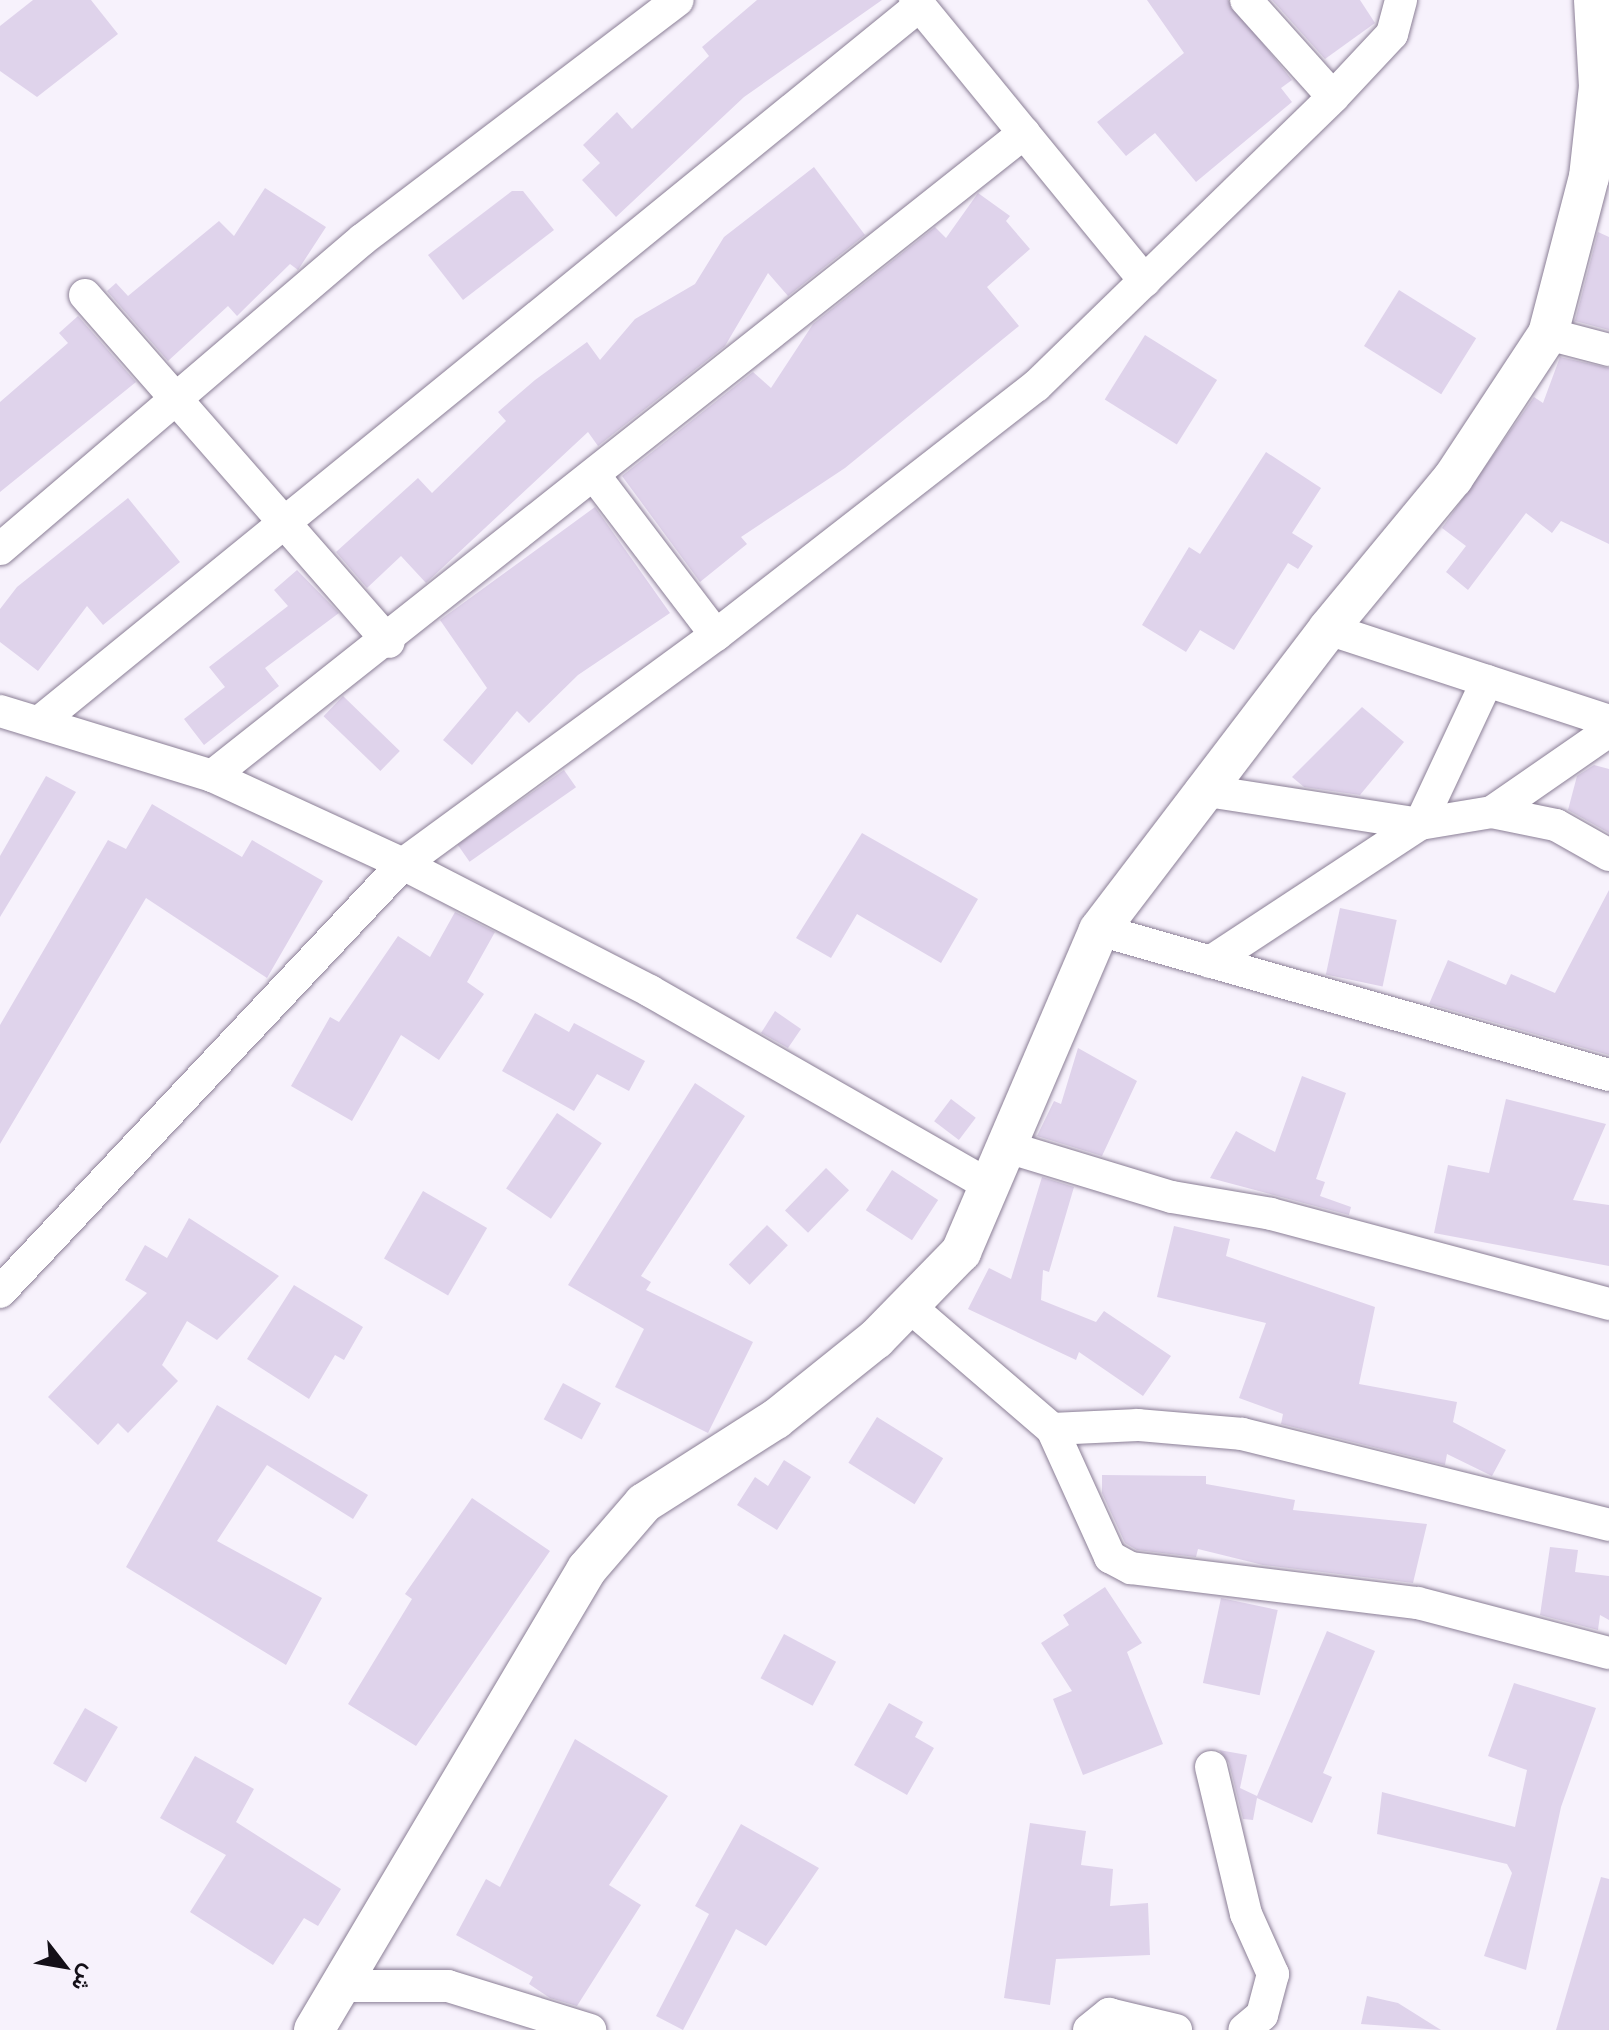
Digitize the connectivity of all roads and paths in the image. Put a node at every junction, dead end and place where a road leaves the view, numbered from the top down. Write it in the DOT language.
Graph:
graph roads {
  1 [pos="678,0"];
  2 [pos="1246,0"];
  3 [pos="1401,0"];
  4 [pos="1594,0"];
  5 [pos="917,3"];
  6 [pos="1603,48"];
  7 [pos="1333,97"];
  8 [pos="1024,133"];
  9 [pos="1145,281"];
  10 [pos="85,295"];
  11 [pos="1548,334"];
  12 [pos="1609,350"];
  13 [pos="175,394"];
  14 [pos="594,475"];
  15 [pos="282,522"];
  16 [pos="0,549"];
  17 [pos="1328,629"];
  18 [pos="716,635"];
  19 [pos="389,642"];
  20 [pos="1487,681"];
  21 [pos="0,711"];
  22 [pos="43,719"];
  23 [pos="1609,721"];
  24 [pos="1609,731"];
  25 [pos="212,776"];
  26 [pos="1201,790"];
  27 [pos="1492,812"];
  28 [pos="1420,824"];
  29 [pos="1609,855"];
  30 [pos="403,864"];
  31 [pos="1099,930"];
  32 [pos="1210,962"];
  33 [pos="1609,1075"];
  34 [pos="1007,1147"];
  35 [pos="992,1187"];
  36 [pos="0,1292"];
  37 [pos="1609,1304"];
  38 [pos="909,1306"];
  39 [pos="1052,1429"];
  40 [pos="1609,1525"];
  41 [pos="1609,1653"];
  42 [pos="1211,1767"];
  43 [pos="341,1986"];
  44 [pos="507,2017"];
  45 [pos="314,2030"];
  46 [pos="590,2030"];
  47 [pos="1089,2030"];
  48 [pos="1176,2030"];
  49 [pos="1244,2030"];
  1 -- 13 [label="street"];
  2 -- 7 [label="street"];
  3 -- 7 [label="street"];
  4 -- 6 [label="street"];
  5 -- 8 [label="street"];
  5 -- 15 [label="street"];
  6 -- 11 [label="street"];
  7 -- 9 [label="street"];
  8 -- 9 [label="street"];
  8 -- 14 [label="street"];
  9 -- 18 [label="street"];
  10 -- 13 [label="street"];
  11 -- 12 [label="street"];
  11 -- 17 [label="street"];
  13 -- 15 [label="street"];
  13 -- 16 [label="street"];
  14 -- 18 [label="street"];
  14 -- 19 [label="street"];
  15 -- 19 [label="street"];
  15 -- 22 [label="street"];
  17 -- 20 [label="street"];
  17 -- 26 [label="street"];
  18 -- 30 [label="street"];
  19 -- 25 [label="street"];
  20 -- 23 [label="street"];
  20 -- 28 [label="street"];
  21 -- 22 [label="street"];
  22 -- 25 [label="street"];
  24 -- 27 [label="street"];
  25 -- 30 [label="street"];
  26 -- 28 [label="street"];
  26 -- 31 [label="street"];
  27 -- 28 [label="street"];
  27 -- 29 [label="street"];
  28 -- 32 [label="street"];
  30 -- 35 [label="street"];
  30 -- 36 [label="street"];
  31 -- 32 [label="street"];
  31 -- 34 [label="street"];
  32 -- 33 [label="street"];
  34 -- 35 [label="street"];
  34 -- 37 [label="street"];
  35 -- 38 [label="street"];
  38 -- 39 [label="street"];
  38 -- 43 [label="street"];
  39 -- 40 [label="street"];
  39 -- 41 [label="street"];
  42 -- 49 [label="street"];
  43 -- 44 [label="street"];
  43 -- 45 [label="street"];
  44 -- 46 [label="street"];
  47 -- 48 [label="street"];
}
